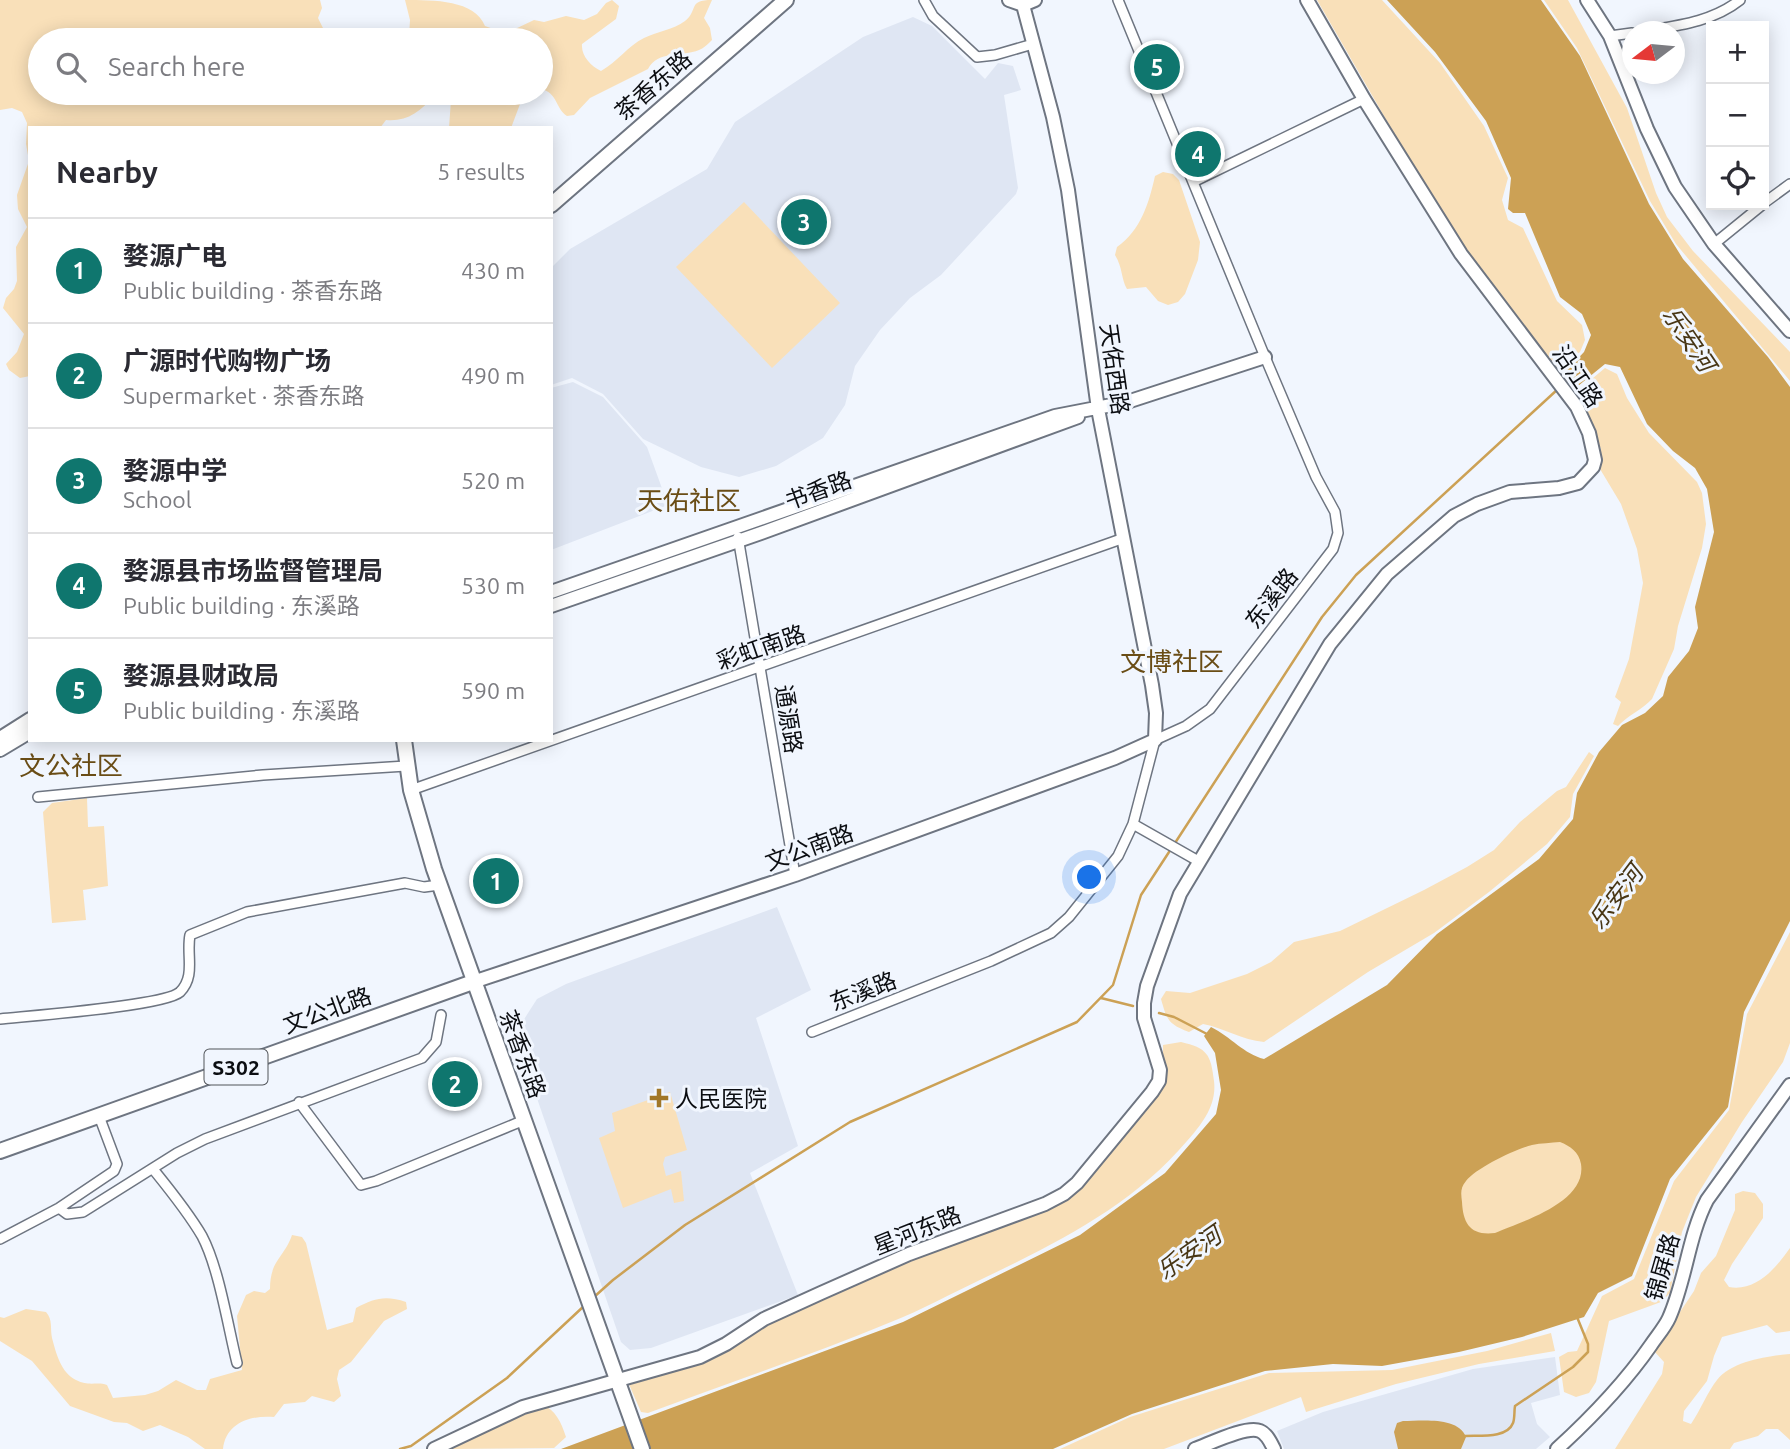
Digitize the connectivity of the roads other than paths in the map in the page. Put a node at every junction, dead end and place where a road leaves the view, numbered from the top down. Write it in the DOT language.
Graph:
graph roads {
  1 [pos="786,0"];
  2 [pos="924,0"];
  3 [pos="1009,0"];
  4 [pos="1118,0"];
  5 [pos="1307,0"];
  6 [pos="1587,0"];
  7 [pos="1740,0"];
  8 [pos="1029,3"];
  9 [pos="1685,24"];
  10 [pos="1622,34"];
  11 [pos="1610,36"];
  12 [pos="1033,44"];
  13 [pos="1364,99"];
  14 [pos="1193,182"];
  15 [pos="1790,184"];
  16 [pos="1769,200"];
  17 [pos="553,203"];
  18 [pos="1756,210"];
  19 [pos="1714,244"];
  20 [pos="1790,331"];
  21 [pos="1265,357"];
  22 [pos="1098,409"];
  23 [pos="737,534"];
  24 [pos="1124,538"];
  25 [pos="553,591"];
  26 [pos="553,605"];
  27 [pos="761,667"];
  28 [pos="28,720"];
  29 [pos="28,733"];
  30 [pos="0,737"];
  31 [pos="553,740"];
  32 [pos="1155,740"];
  33 [pos="404,742"];
  34 [pos="548,742"];
  35 [pos="0,750"];
  36 [pos="406,766"];
  37 [pos="411,790"];
  38 [pos="38,797"];
  39 [pos="1133,824"];
  40 [pos="1200,862"];
  41 [pos="795,875"];
  42 [pos="439,885"];
  43 [pos="472,982"];
  44 [pos="441,1015"];
  45 [pos="0,1019"];
  46 [pos="812,1032"];
  47 [pos="1790,1085"];
  48 [pos="299,1102"];
  49 [pos="99,1116"];
  50 [pos="522,1121"];
  51 [pos="0,1151"];
  52 [pos="153,1169"];
  53 [pos="59,1208"];
  54 [pos="0,1238"];
  55 [pos="237,1363"];
  56 [pos="615,1379"];
  57 [pos="434,1449"];
  58 [pos="642,1449"];
  59 [pos="1195,1449"];
  60 [pos="1274,1449"];
  61 [pos="1558,1449"];
  1 -- 17 [label="main road, 茶香东路"];
  2 -- 12 [label="street"];
  3 -- 8 [label="street"];
  4 -- 14 [label="street, 东溪路"];
  5 -- 13 [label="street, 沿江路"];
  6 -- 11 [label="street"];
  7 -- 9 [label="street"];
  8 -- 12 [label="street, 天佑西路"];
  10 -- 11 [label="street"];
  11 -- 19 [label="street"];
  12 -- 22 [label="street, 天佑西路"];
  13 -- 14 [label="street"];
  13 -- 40 [label="street, 沿江路"];
  14 -- 21 [label="street, 东溪路"];
  15 -- 16 [label="street"];
  18 -- 19 [label="street"];
  19 -- 20 [label="street"];
  21 -- 22 [label="street, 书香路"];
  21 -- 32 [label="street, 东溪路"];
  22 -- 23 [label="street, 书香路"];
  22 -- 24 [label="street, 天佑西路"];
  23 -- 25 [label="street, 书香路"];
  23 -- 26 [label="street, 书香路"];
  23 -- 27 [label="street, 通源路"];
  24 -- 27 [label="street, 彩虹南路"];
  24 -- 32 [label="street, 天佑西路"];
  27 -- 31 [label="street, 彩虹南路"];
  27 -- 41 [label="street, 通源路"];
  28 -- 30 [label="street"];
  29 -- 35 [label="street"];
  32 -- 39 [label="street, 东溪路"];
  32 -- 41 [label="street, 文公南路"];
  33 -- 36 [label="main road, 茶香东路"];
  34 -- 37 [label="street, 彩虹南路"];
  36 -- 37 [label="main road, 茶香东路"];
  36 -- 38 [label="street"];
  37 -- 42 [label="main road, 茶香东路"];
  39 -- 40 [label="street"];
  39 -- 46 [label="street, 东溪路"];
  40 -- 56 [label="street, 星河东路"];
  41 -- 43 [label="street, 文公南路"];
  42 -- 43 [label="main road, 茶香东路"];
  42 -- 45 [label="street"];
  43 -- 49 [label="main road, 文公北路 / S302"];
  43 -- 50 [label="main road, 茶香东路"];
  44 -- 48 [label="street"];
  47 -- 61 [label="street, 锦屏路"];
  48 -- 50 [label="street"];
  48 -- 52 [label="street"];
  49 -- 51 [label="main road, 文公北路 / S302"];
  49 -- 53 [label="street"];
  50 -- 56 [label="main road, 茶香东路"];
  52 -- 53 [label="street"];
  52 -- 55 [label="street"];
  53 -- 54 [label="street"];
  56 -- 57 [label="street, 星河东路"];
  56 -- 58 [label="main road, 茶香东路"];
  59 -- 60 [label="street"];
}
